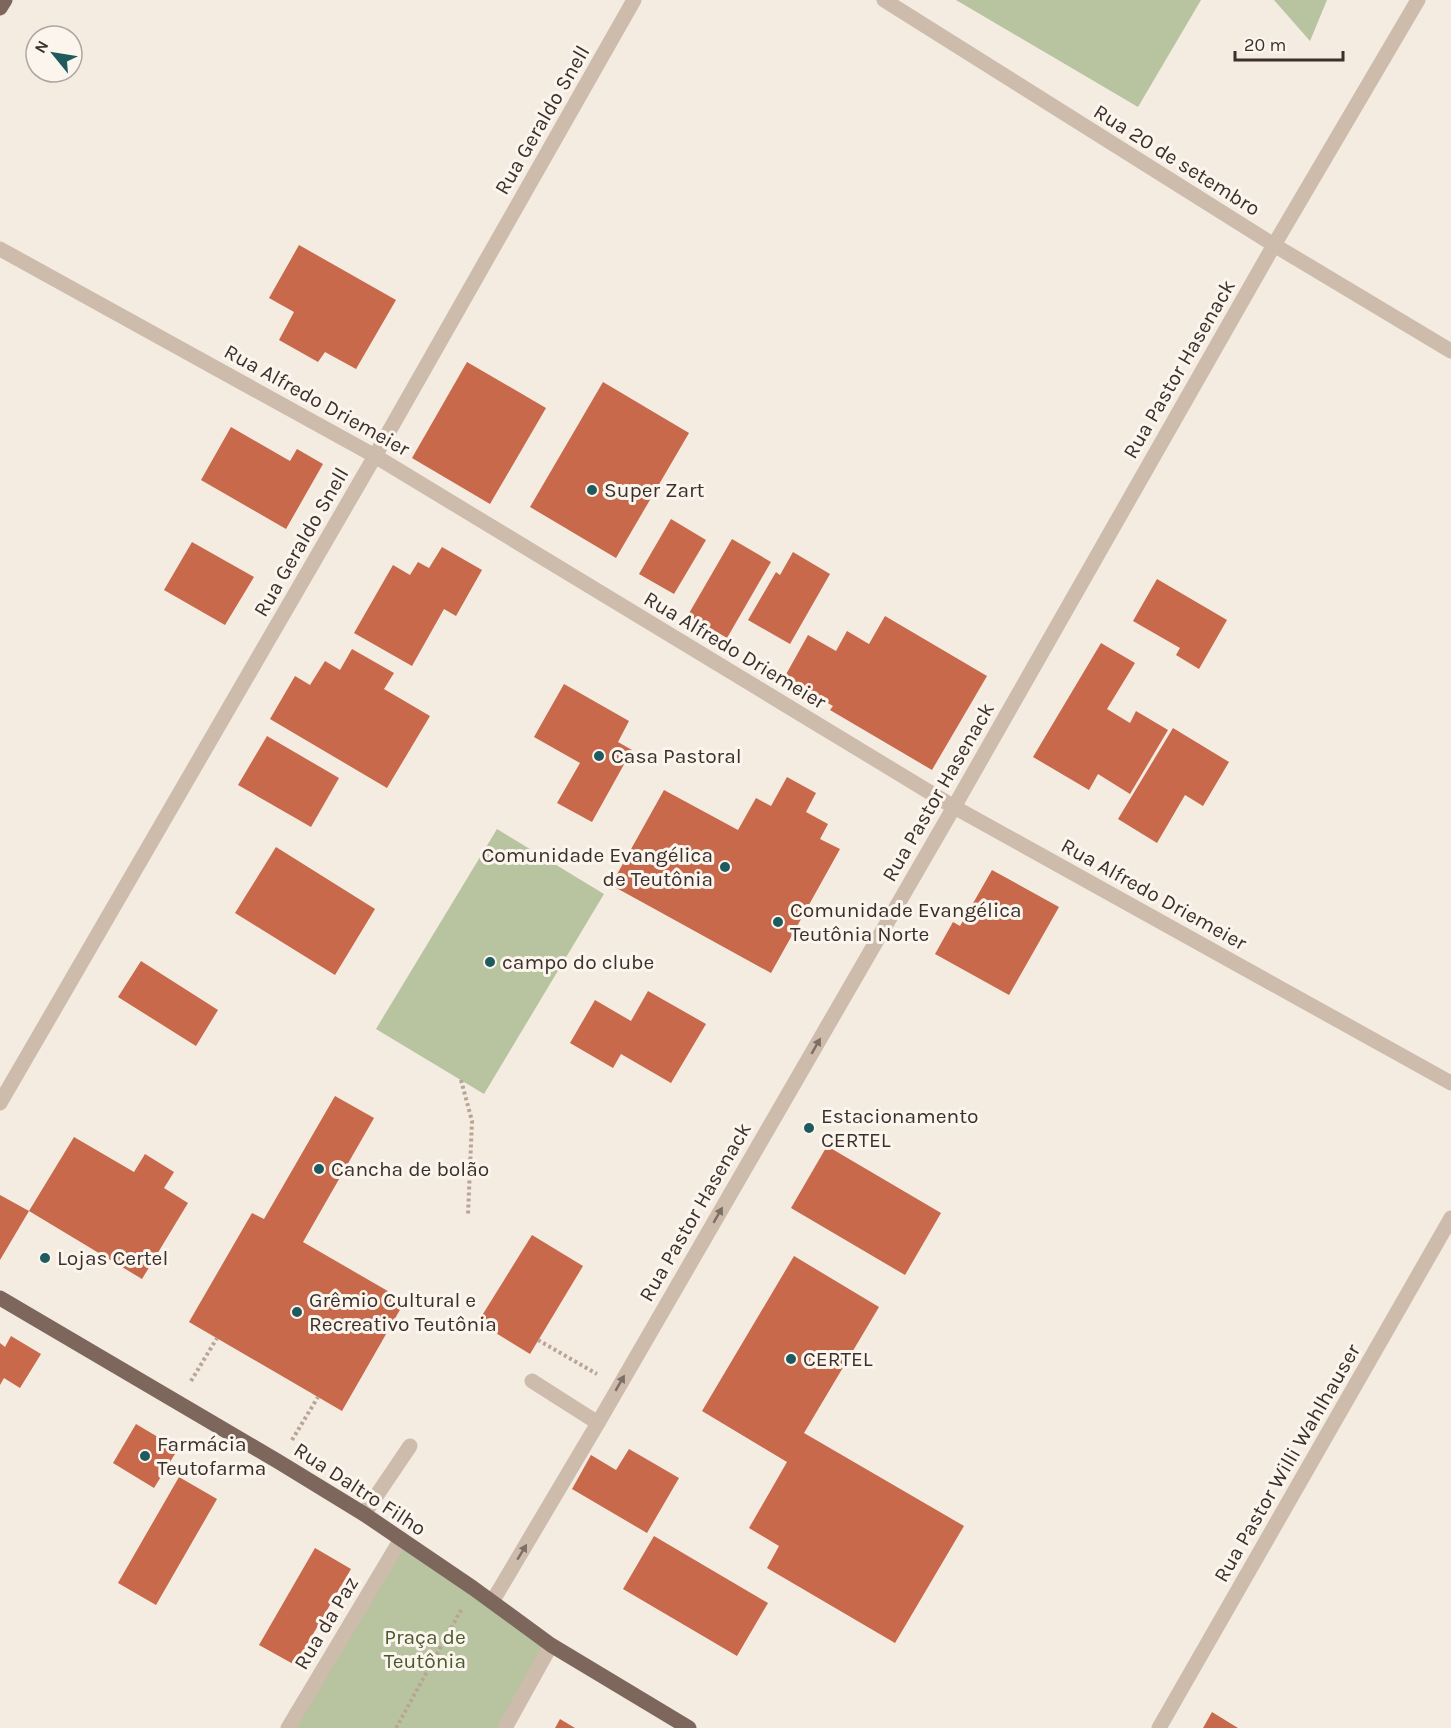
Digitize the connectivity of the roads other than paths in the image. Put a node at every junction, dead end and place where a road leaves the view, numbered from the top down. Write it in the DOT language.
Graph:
graph roads {
  1 [pos="5,0"];
  2 [pos="634,0"];
  3 [pos="884,0"];
  4 [pos="1418,0"];
  5 [pos="0,9"];
  6 [pos="1274,245"];
  7 [pos="0,249"];
  8 [pos="1451,351"];
  9 [pos="375,456"];
  10 [pos="954,807"];
  11 [pos="1451,1083"];
  12 [pos="0,1103"];
  13 [pos="1451,1218"];
  14 [pos="0,1298"];
  15 [pos="532,1380"];
  16 [pos="598,1423"];
  17 [pos="410,1446"];
  18 [pos="364,1514"];
  19 [pos="401,1539"];
  20 [pos="492,1602"];
  21 [pos="551,1646"];
  22 [pos="288,1728"];
  23 [pos="505,1728"];
  24 [pos="689,1728"];
  25 [pos="1159,1728"];
  1 -- 5 [label="main road"];
  2 -- 9 [label="street, Rua Geraldo Snell"];
  3 -- 6 [label="street, Rua 20 de setembro"];
  4 -- 6 [label="street, Rua Pastor Hasenack"];
  6 -- 8 [label="street, Rua 20 de setembro"];
  6 -- 10 [label="street, Rua Pastor Hasenack"];
  7 -- 9 [label="street, Rua Alfredo Driemeier"];
  9 -- 10 [label="street, Rua Alfredo Driemeier"];
  9 -- 12 [label="street, Rua Geraldo Snell"];
  10 -- 11 [label="street, Rua Alfredo Driemeier"];
  16 -- 10 [label="street, Rua Pastor Hasenack, one-way"];
  13 -- 25 [label="street, Rua Pastor Willi Wahlhauser"];
  14 -- 18 [label="main road, Rua Daltro Filho"];
  15 -- 16 [label="street"];
  20 -- 16 [label="street, Rua Pastor Hasenack, one-way"];
  17 -- 18 [label="street"];
  18 -- 19 [label="main road, Rua Daltro Filho"];
  19 -- 20 [label="main road, Rua Daltro Filho"];
  19 -- 22 [label="street, Rua da Paz"];
  20 -- 21 [label="main road, Rua Daltro Filho"];
  21 -- 23 [label="street"];
  21 -- 24 [label="main road, Rua Daltro Filho"];
}
